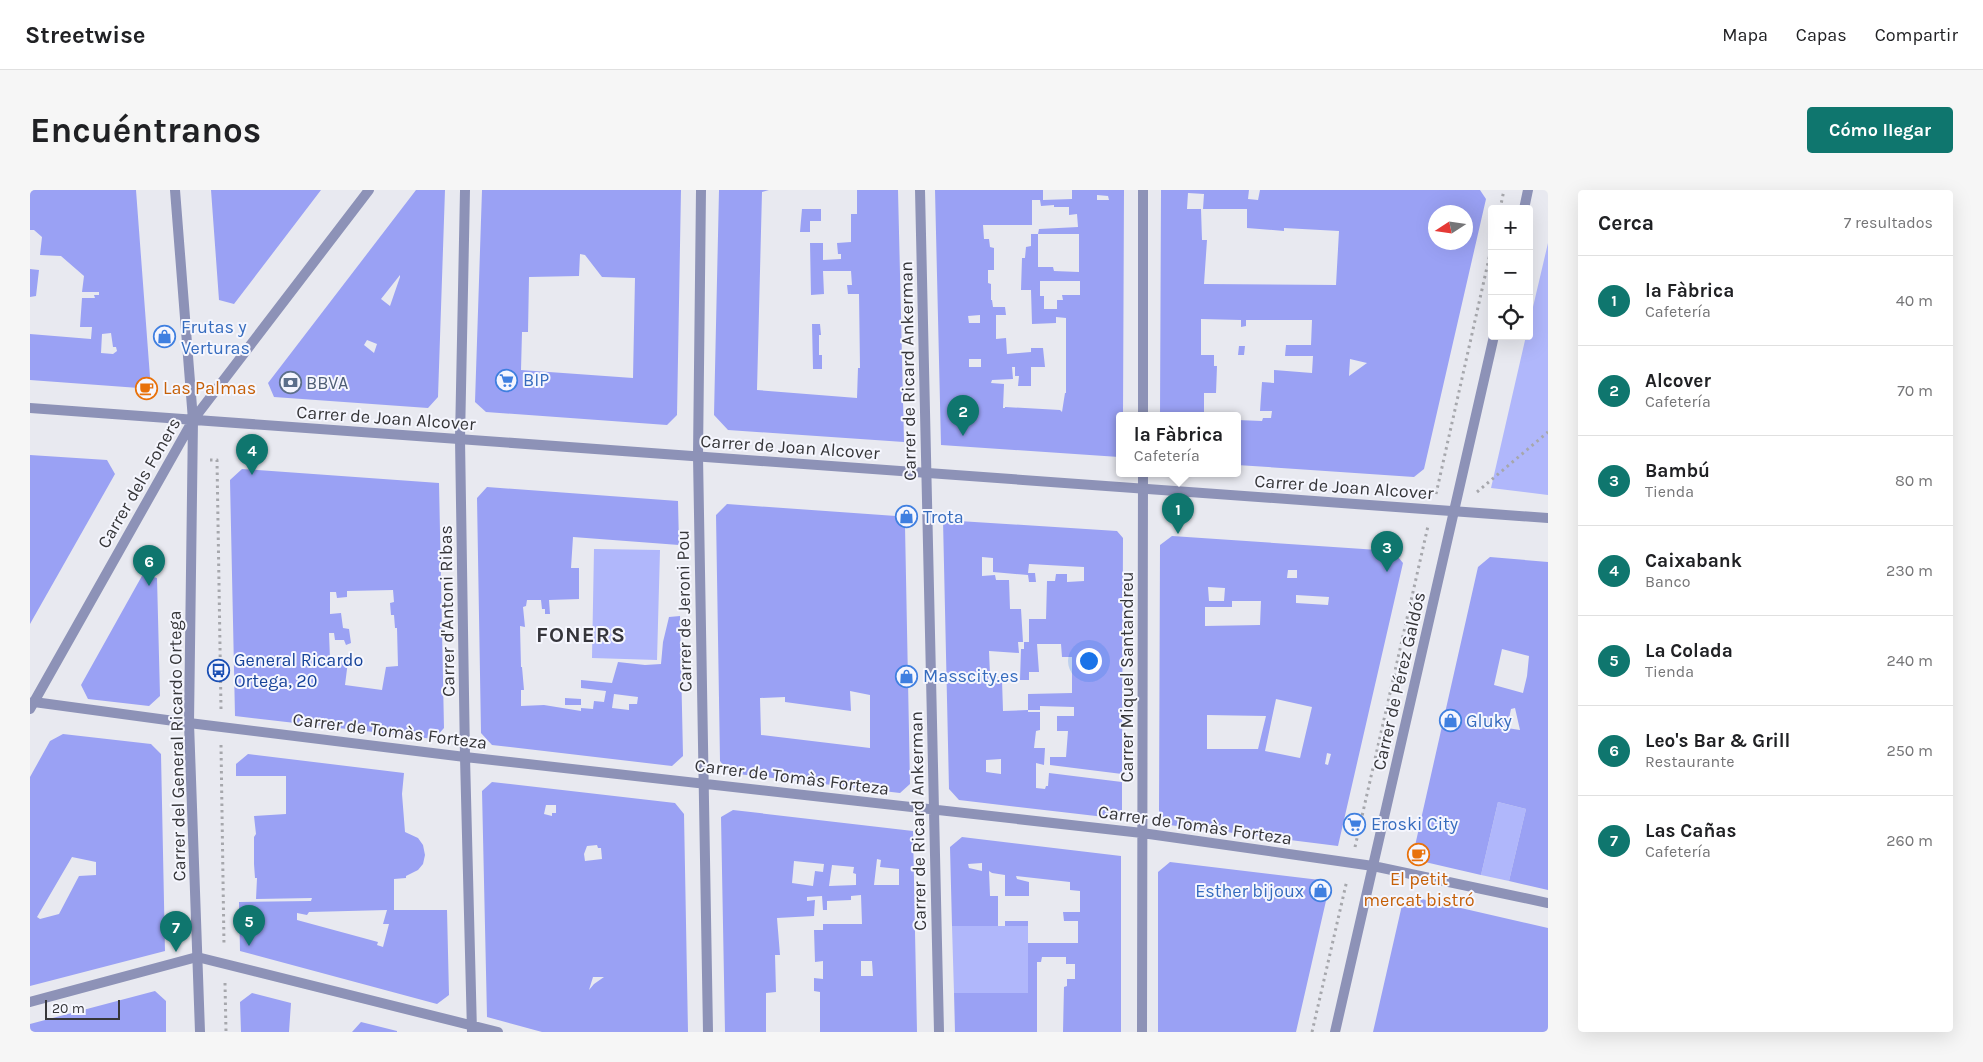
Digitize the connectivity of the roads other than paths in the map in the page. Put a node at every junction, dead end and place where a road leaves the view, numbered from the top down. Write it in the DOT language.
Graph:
graph roads {
  1 [pos="175,190"];
  2 [pos="369,190"];
  3 [pos="466,190"];
  4 [pos="701,190"];
  5 [pos="920,190"];
  6 [pos="1143,190"];
  7 [pos="1528,190"];
  8 [pos="1525,205"];
  9 [pos="1493,340"];
  10 [pos="30,408"];
  11 [pos="1143,412"];
  12 [pos="194,420"];
  13 [pos="460,439"];
  14 [pos="698,456"];
  15 [pos="926,474"];
  16 [pos="1143,477"];
  17 [pos="1143,489"];
  18 [pos="1454,512"];
  19 [pos="1548,518"];
  20 [pos="31,704"];
  21 [pos="189,723"];
  22 [pos="465,757"];
  23 [pos="703,783"];
  24 [pos="934,810"];
  25 [pos="1142,833"];
  26 [pos="1373,866"];
  27 [pos="1548,903"];
  28 [pos="197,957"];
  29 [pos="30,1002"];
  30 [pos="472,1028"];
  31 [pos="200,1032"];
  32 [pos="498,1032"];
  33 [pos="708,1032"];
  34 [pos="940,1032"];
  35 [pos="1142,1032"];
  36 [pos="1335,1032"];
  1 -- 12 [label="street, Carrer del General Ricardo Ortega"];
  2 -- 12 [label="street, Carrer dels Foners"];
  3 -- 13 [label="street, Carrer d'Antoni Ribas"];
  4 -- 14 [label="street, Carrer de Jeroni Pou"];
  5 -- 15 [label="street, Carrer de Ricard Ankerman"];
  6 -- 11 [label="street"];
  7 -- 8 [label="street"];
  9 -- 18 [label="street, Carrer de Pérez Galdós"];
  10 -- 12 [label="street, Carrer de Joan Alcover"];
  12 -- 13 [label="street, Carrer de Joan Alcover"];
  12 -- 20 [label="street, Carrer dels Foners"];
  12 -- 21 [label="street, Carrer del General Ricardo Ortega"];
  13 -- 14 [label="street, Carrer de Joan Alcover"];
  13 -- 22 [label="street, Carrer d'Antoni Ribas"];
  14 -- 15 [label="street, Carrer de Joan Alcover"];
  14 -- 23 [label="street, Carrer de Jeroni Pou"];
  15 -- 17 [label="street, Carrer de Joan Alcover"];
  15 -- 24 [label="street, Carrer de Ricard Ankerman"];
  16 -- 17 [label="street, Carrer Miquel Santandreu"];
  17 -- 18 [label="street, Carrer de Joan Alcover"];
  17 -- 25 [label="street, Carrer Miquel Santandreu"];
  18 -- 19 [label="street, Carrer de Joan Alcover"];
  18 -- 26 [label="street, Carrer de Pérez Galdós"];
  20 -- 21 [label="street, Carrer de Tomàs Forteza"];
  21 -- 22 [label="street, Carrer de Tomàs Forteza"];
  21 -- 28 [label="street, Carrer del General Ricardo Ortega"];
  22 -- 23 [label="street, Carrer de Tomàs Forteza"];
  22 -- 30 [label="street, Carrer d'Antoni Ribas"];
  23 -- 24 [label="street, Carrer de Tomàs Forteza"];
  23 -- 33 [label="street, Carrer de Jeroni Pou"];
  24 -- 25 [label="street, Carrer de Tomàs Forteza"];
  24 -- 34 [label="street, Carrer de Ricard Ankerman"];
  25 -- 26 [label="street, Carrer de Tomàs Forteza"];
  25 -- 35 [label="street, Carrer Miquel Santandreu"];
  26 -- 27 [label="street, Carrer de Tomàs Forteza"];
  26 -- 36 [label="street, Carrer de Pérez Galdós"];
  28 -- 29 [label="street"];
  28 -- 30 [label="street"];
  28 -- 31 [label="street, Carrer del General Ricardo Ortega"];
  30 -- 32 [label="street"];
}
